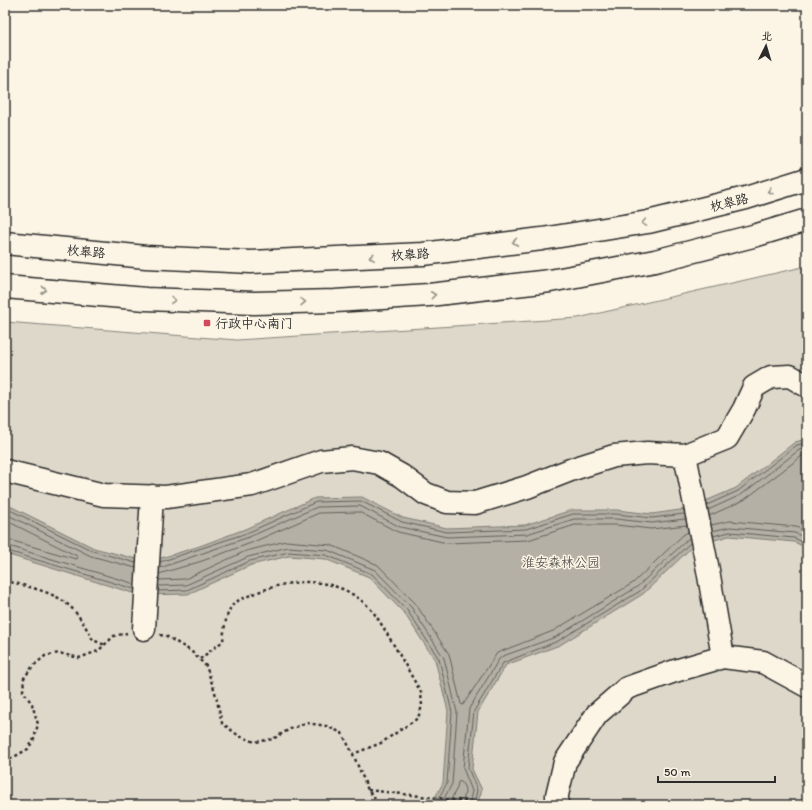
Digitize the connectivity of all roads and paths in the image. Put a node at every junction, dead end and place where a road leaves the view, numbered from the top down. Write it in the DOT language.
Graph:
graph roads {
  1 [pos="807,179"];
  2 [pos="807,220"];
  3 [pos="5,243"];
  4 [pos="5,287"];
  5 [pos="807,386"];
  6 [pos="685,455"];
  7 [pos="5,471"];
  8 [pos="152,496"];
  9 [pos="5,581"];
  10 [pos="144,629"];
  11 [pos="105,645"];
  12 [pos="723,657"];
  13 [pos="200,660"];
  14 [pos="807,686"];
  15 [pos="353,754"];
  16 [pos="5,762"];
  17 [pos="368,790"];
  18 [pos="380,805"];
  19 [pos="498,805"];
  20 [pos="557,805"];
  1 -- 3 [label="main road, 枚皋路, one-way"];
  4 -- 2 [label="main road, one-way"];
  5 -- 6 [label="main road"];
  6 -- 8 [label="main road"];
  6 -- 12 [label="main road"];
  7 -- 8 [label="main road"];
  8 -- 10 [label="main road"];
  9 -- 11 [label="path"];
  10 -- 11 [label="path"];
  10 -- 13 [label="path"];
  11 -- 16 [label="path"];
  12 -- 14 [label="main road"];
  12 -- 20 [label="main road"];
  13 -- 15 [label="path"];
  13 -- 15 [label="path"];
  15 -- 17 [label="path"];
  17 -- 18 [label="path"];
  17 -- 19 [label="path"];
}
